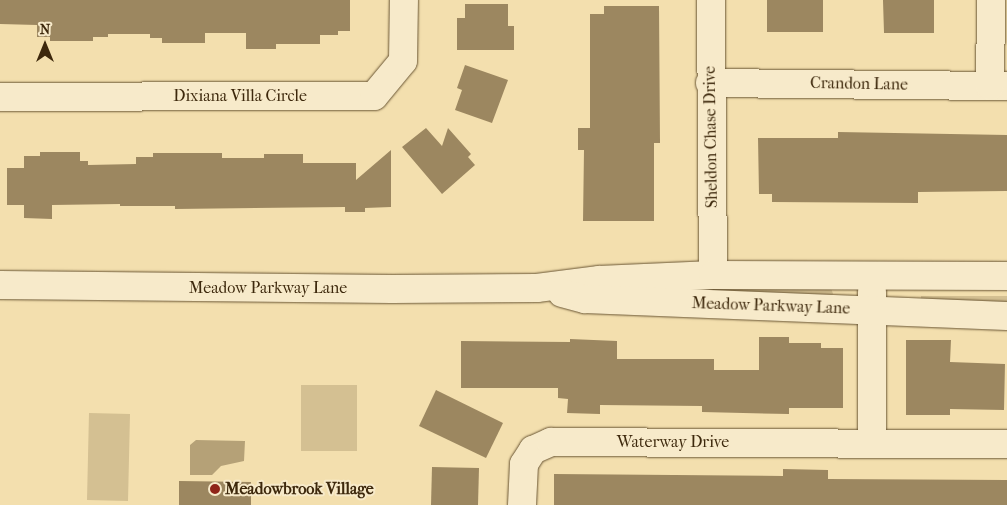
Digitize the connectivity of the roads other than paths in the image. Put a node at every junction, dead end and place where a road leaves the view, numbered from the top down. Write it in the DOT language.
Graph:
graph roads {
  1 [pos="404,0"];
  2 [pos="711,0"];
  3 [pos="991,0"];
  4 [pos="710,83"];
  5 [pos="999,86"];
  6 [pos="0,96"];
  7 [pos="713,275"];
  8 [pos="872,276"];
  9 [pos="1007,276"];
  10 [pos="0,285"];
  11 [pos="537,288"];
  12 [pos="872,310"];
  13 [pos="1007,316"];
  14 [pos="872,443"];
  15 [pos="1007,444"];
  16 [pos="522,505"];
  1 -- 6 [label="street, Dixiana Villa Circle"];
  2 -- 4 [label="street, Sheldon Chase Drive"];
  3 -- 5 [label="street"];
  4 -- 5 [label="street, Crandon Lane"];
  4 -- 7 [label="street, Sheldon Chase Drive"];
  7 -- 8 [label="street, Meadow Parkway Lane"];
  7 -- 11 [label="street, Meadow Parkway Lane"];
  8 -- 9 [label="street, Meadow Parkway Lane"];
  8 -- 12 [label="street"];
  10 -- 11 [label="street, Meadow Parkway Lane"];
  11 -- 12 [label="street, Meadow Parkway Lane"];
  12 -- 13 [label="street, Meadow Parkway Lane"];
  12 -- 14 [label="street"];
  14 -- 15 [label="street, Waterway Drive"];
  14 -- 16 [label="street, Waterway Drive"];
}
